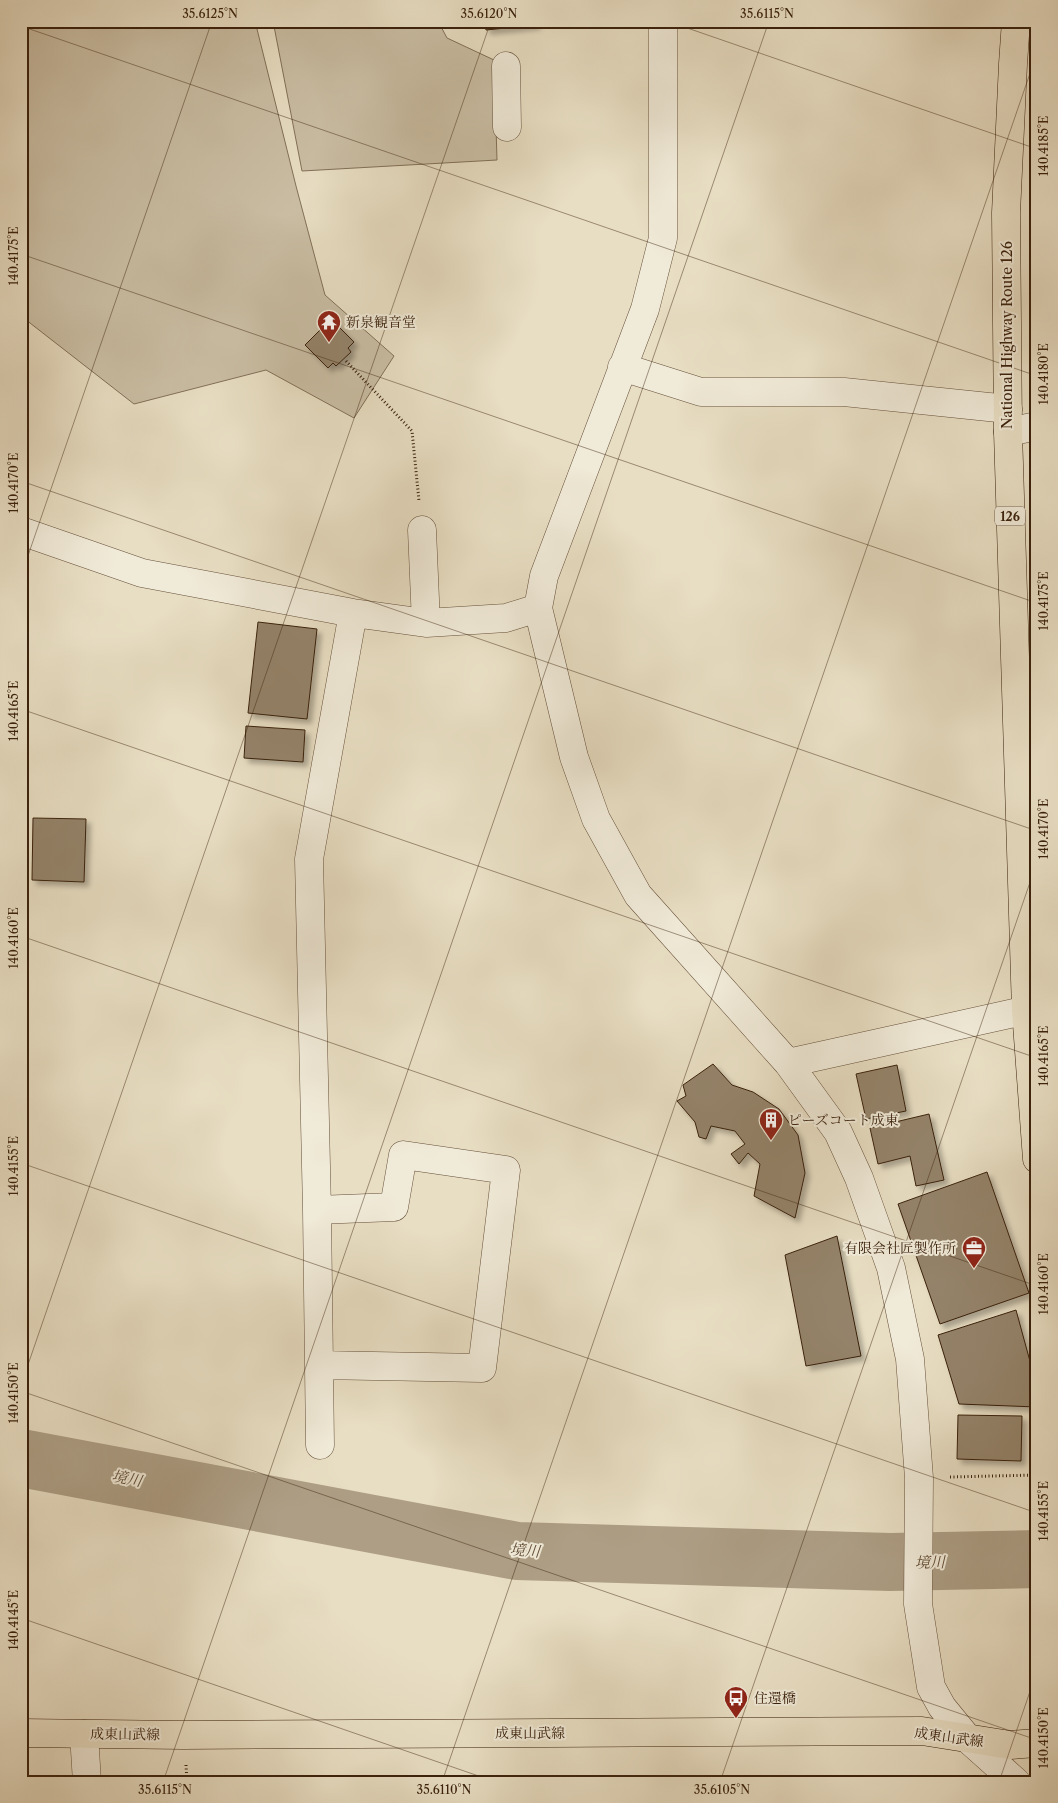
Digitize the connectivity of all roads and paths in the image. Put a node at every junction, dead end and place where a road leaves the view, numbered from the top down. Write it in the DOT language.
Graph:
graph roads {
  1 [pos="663,21"];
  2 [pos="1016,21"];
  3 [pos="506,66"];
  4 [pos="507,127"];
  5 [pos="346,361"];
  6 [pos="622,368"];
  7 [pos="1008,421"];
  8 [pos="1037,426"];
  9 [pos="422,530"];
  10 [pos="21,531"];
  11 [pos="538,608"];
  12 [pos="353,613"];
  13 [pos="426,623"];
  14 [pos="1031,1009"];
  15 [pos="788,1063"];
  16 [pos="1037,1159"];
  17 [pos="317,1210"];
  18 [pos="319,1365"];
  19 [pos="320,1445"];
  20 [pos="1037,1475"];
  21 [pos="919,1486"];
  22 [pos="21,1733"];
  23 [pos="84,1734"];
  24 [pos="969,1740"];
  25 [pos="1037,1744"];
  26 [pos="87,1782"];
  27 [pos="1016,1782"];
  1 -- 6 [label="street"];
  2 -- 7 [label="main road, National Highway Route 126 / 126"];
  3 -- 4 [label="street"];
  5 -- 9 [label="path"];
  6 -- 7 [label="street"];
  6 -- 11 [label="street"];
  7 -- 8 [label="street"];
  7 -- 14 [label="main road, National Highway Route 126 / 126"];
  9 -- 13 [label="street"];
  10 -- 12 [label="street"];
  11 -- 13 [label="street"];
  11 -- 15 [label="street"];
  12 -- 13 [label="street"];
  12 -- 17 [label="street"];
  14 -- 15 [label="street"];
  14 -- 16 [label="main road, National Highway Route 126 / 126"];
  15 -- 21 [label="street"];
  17 -- 18 [label="street"];
  17 -- 18 [label="street"];
  18 -- 19 [label="street"];
  20 -- 21 [label="path"];
  21 -- 24 [label="street"];
  22 -- 23 [label="main road, 成東山武線"];
  23 -- 24 [label="main road, 成東山武線"];
  23 -- 26 [label="street"];
  24 -- 25 [label="main road, 成東山武線"];
  24 -- 27 [label="street"];
}
